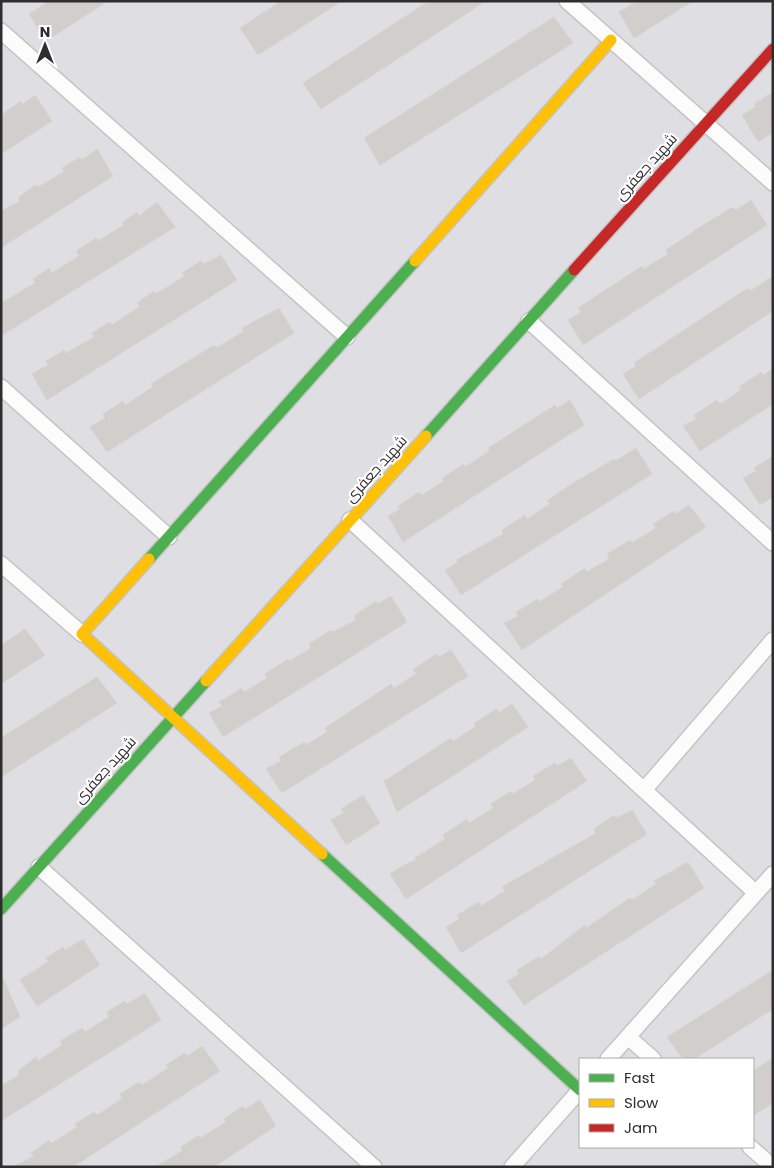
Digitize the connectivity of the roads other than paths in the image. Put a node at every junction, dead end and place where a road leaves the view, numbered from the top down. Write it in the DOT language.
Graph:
graph roads {
  1 [pos="567,1"];
  2 [pos="1,31"];
  3 [pos="612,40"];
  4 [pos="773,49"];
  5 [pos="706,123"];
  6 [pos="773,182"];
  7 [pos="529,321"];
  8 [pos="347,336"];
  9 [pos="1,386"];
  10 [pos="350,520"];
  11 [pos="169,536"];
  12 [pos="773,543"];
  13 [pos="1,564"];
  14 [pos="82,634"];
  15 [pos="773,640"];
  16 [pos="173,717"];
  17 [pos="644,790"];
  18 [pos="39,867"];
  19 [pos="773,874"];
  20 [pos="756,893"];
  21 [pos="1,909"];
  22 [pos="628,1037"];
  23 [pos="609,1058"];
  24 [pos="652,1058"];
  25 [pos="579,1089"];
  26 [pos="579,1091"];
  27 [pos="751,1148"];
  28 [pos="374,1167"];
  29 [pos="512,1167"];
  30 [pos="773,1167"];
  1 -- 3 [label="street"];
  2 -- 8 [label="street"];
  3 -- 5 [label="street"];
  3 -- 8 [label="street"];
  4 -- 5 [label="street, شهید جعفری"];
  5 -- 6 [label="street"];
  5 -- 7 [label="street, شهید جعفری"];
  7 -- 10 [label="street, شهید جعفری"];
  7 -- 12 [label="street"];
  8 -- 11 [label="street"];
  9 -- 11 [label="street"];
  10 -- 16 [label="street, شهید جعفری"];
  10 -- 17 [label="street"];
  11 -- 14 [label="street"];
  13 -- 14 [label="street"];
  14 -- 16 [label="street"];
  15 -- 17 [label="street"];
  16 -- 18 [label="street, شهید جعفری"];
  16 -- 25 [label="street"];
  17 -- 20 [label="street"];
  18 -- 21 [label="street, شهید جعفری"];
  18 -- 28 [label="street"];
  19 -- 20 [label="street"];
  20 -- 22 [label="street"];
  22 -- 23 [label="street"];
  22 -- 24 [label="street"];
  26 -- 29 [label="street"];
  27 -- 30 [label="street"];
}
